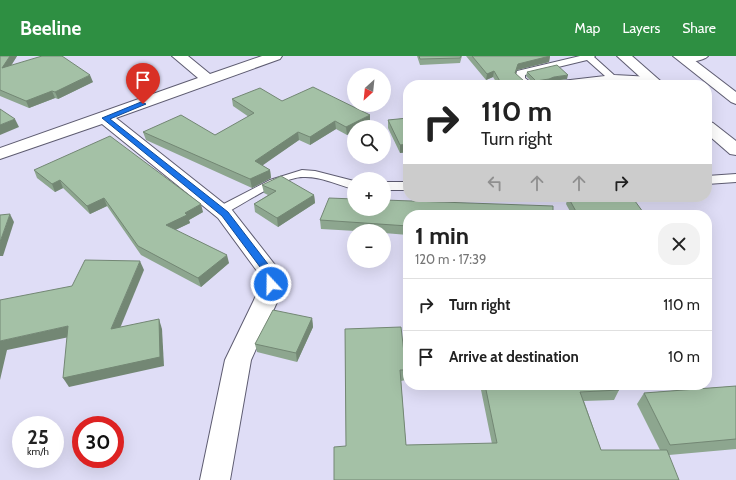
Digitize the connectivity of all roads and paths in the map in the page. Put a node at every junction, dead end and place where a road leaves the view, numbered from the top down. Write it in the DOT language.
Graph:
graph roads {
  1 [pos="179,56"];
  2 [pos="275,56"];
  3 [pos="624,56"];
  4 [pos="704,56"];
  5 [pos="590,57"];
  6 [pos="682,57"];
  7 [pos="208,79"];
  8 [pos="613,79"];
  9 [pos="522,80"];
  10 [pos="603,80"];
  11 [pos="638,80"];
  12 [pos="652,80"];
  13 [pos="712,80"];
  14 [pos="712,80"];
  15 [pos="736,99"];
  16 [pos="105,118"];
  17 [pos="712,130"];
  18 [pos="736,150"];
  19 [pos="0,154"];
  20 [pos="736,178"];
  21 [pos="712,180"];
  22 [pos="347,183"];
  23 [pos="391,186"];
  24 [pos="403,186"];
  25 [pos="220,210"];
  26 [pos="214,480"];
  1 -- 7 [label="main road"];
  2 -- 7 [label="main road"];
  3 -- 12 [label="main road"];
  4 -- 6 [label="lane"];
  5 -- 8 [label="lane"];
  5 -- 9 [label="lane"];
  6 -- 14 [label="main road"];
  7 -- 16 [label="main road"];
  8 -- 10 [label="lane"];
  8 -- 11 [label="lane"];
  13 -- 15 [label="main road"];
  16 -- 19 [label="main road"];
  16 -- 25 [label="main road"];
  17 -- 18 [label="main road"];
  20 -- 21 [label="lane"];
  22 -- 25 [label="lane"];
  23 -- 24 [label="lane"];
  25 -- 26 [label="main road"];
}
